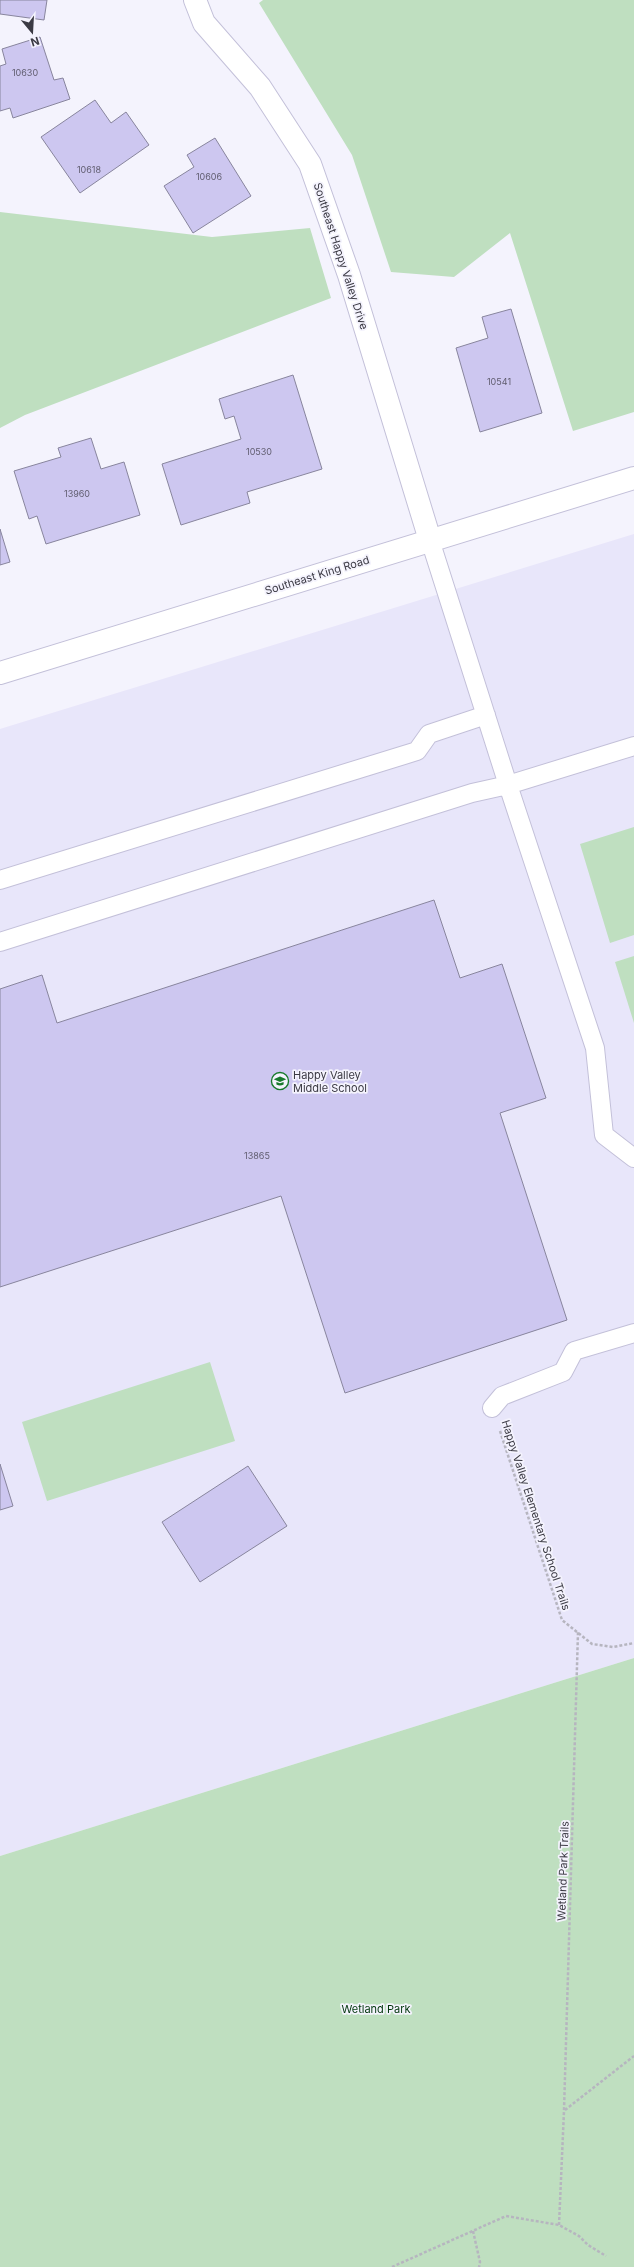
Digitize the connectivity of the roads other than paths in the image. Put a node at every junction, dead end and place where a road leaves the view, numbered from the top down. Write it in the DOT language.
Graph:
graph roads {
  1 [pos="195,0"];
  2 [pos="634,478"];
  3 [pos="430,540"];
  4 [pos="0,673"];
  5 [pos="486,715"];
  6 [pos="634,746"];
  7 [pos="508,785"];
  8 [pos="0,880"];
  9 [pos="0,942"];
  10 [pos="634,1158"];
  11 [pos="634,1333"];
  12 [pos="492,1408"];
  1 -- 3 [label="main road, Southeast Happy Valley Drive"];
  2 -- 3 [label="main road, Southeast King Road"];
  3 -- 4 [label="main road, Southeast King Road"];
  3 -- 5 [label="lane"];
  5 -- 7 [label="lane"];
  5 -- 8 [label="lane"];
  6 -- 7 [label="lane"];
  7 -- 9 [label="lane"];
  7 -- 10 [label="lane"];
  11 -- 12 [label="lane"];
}
